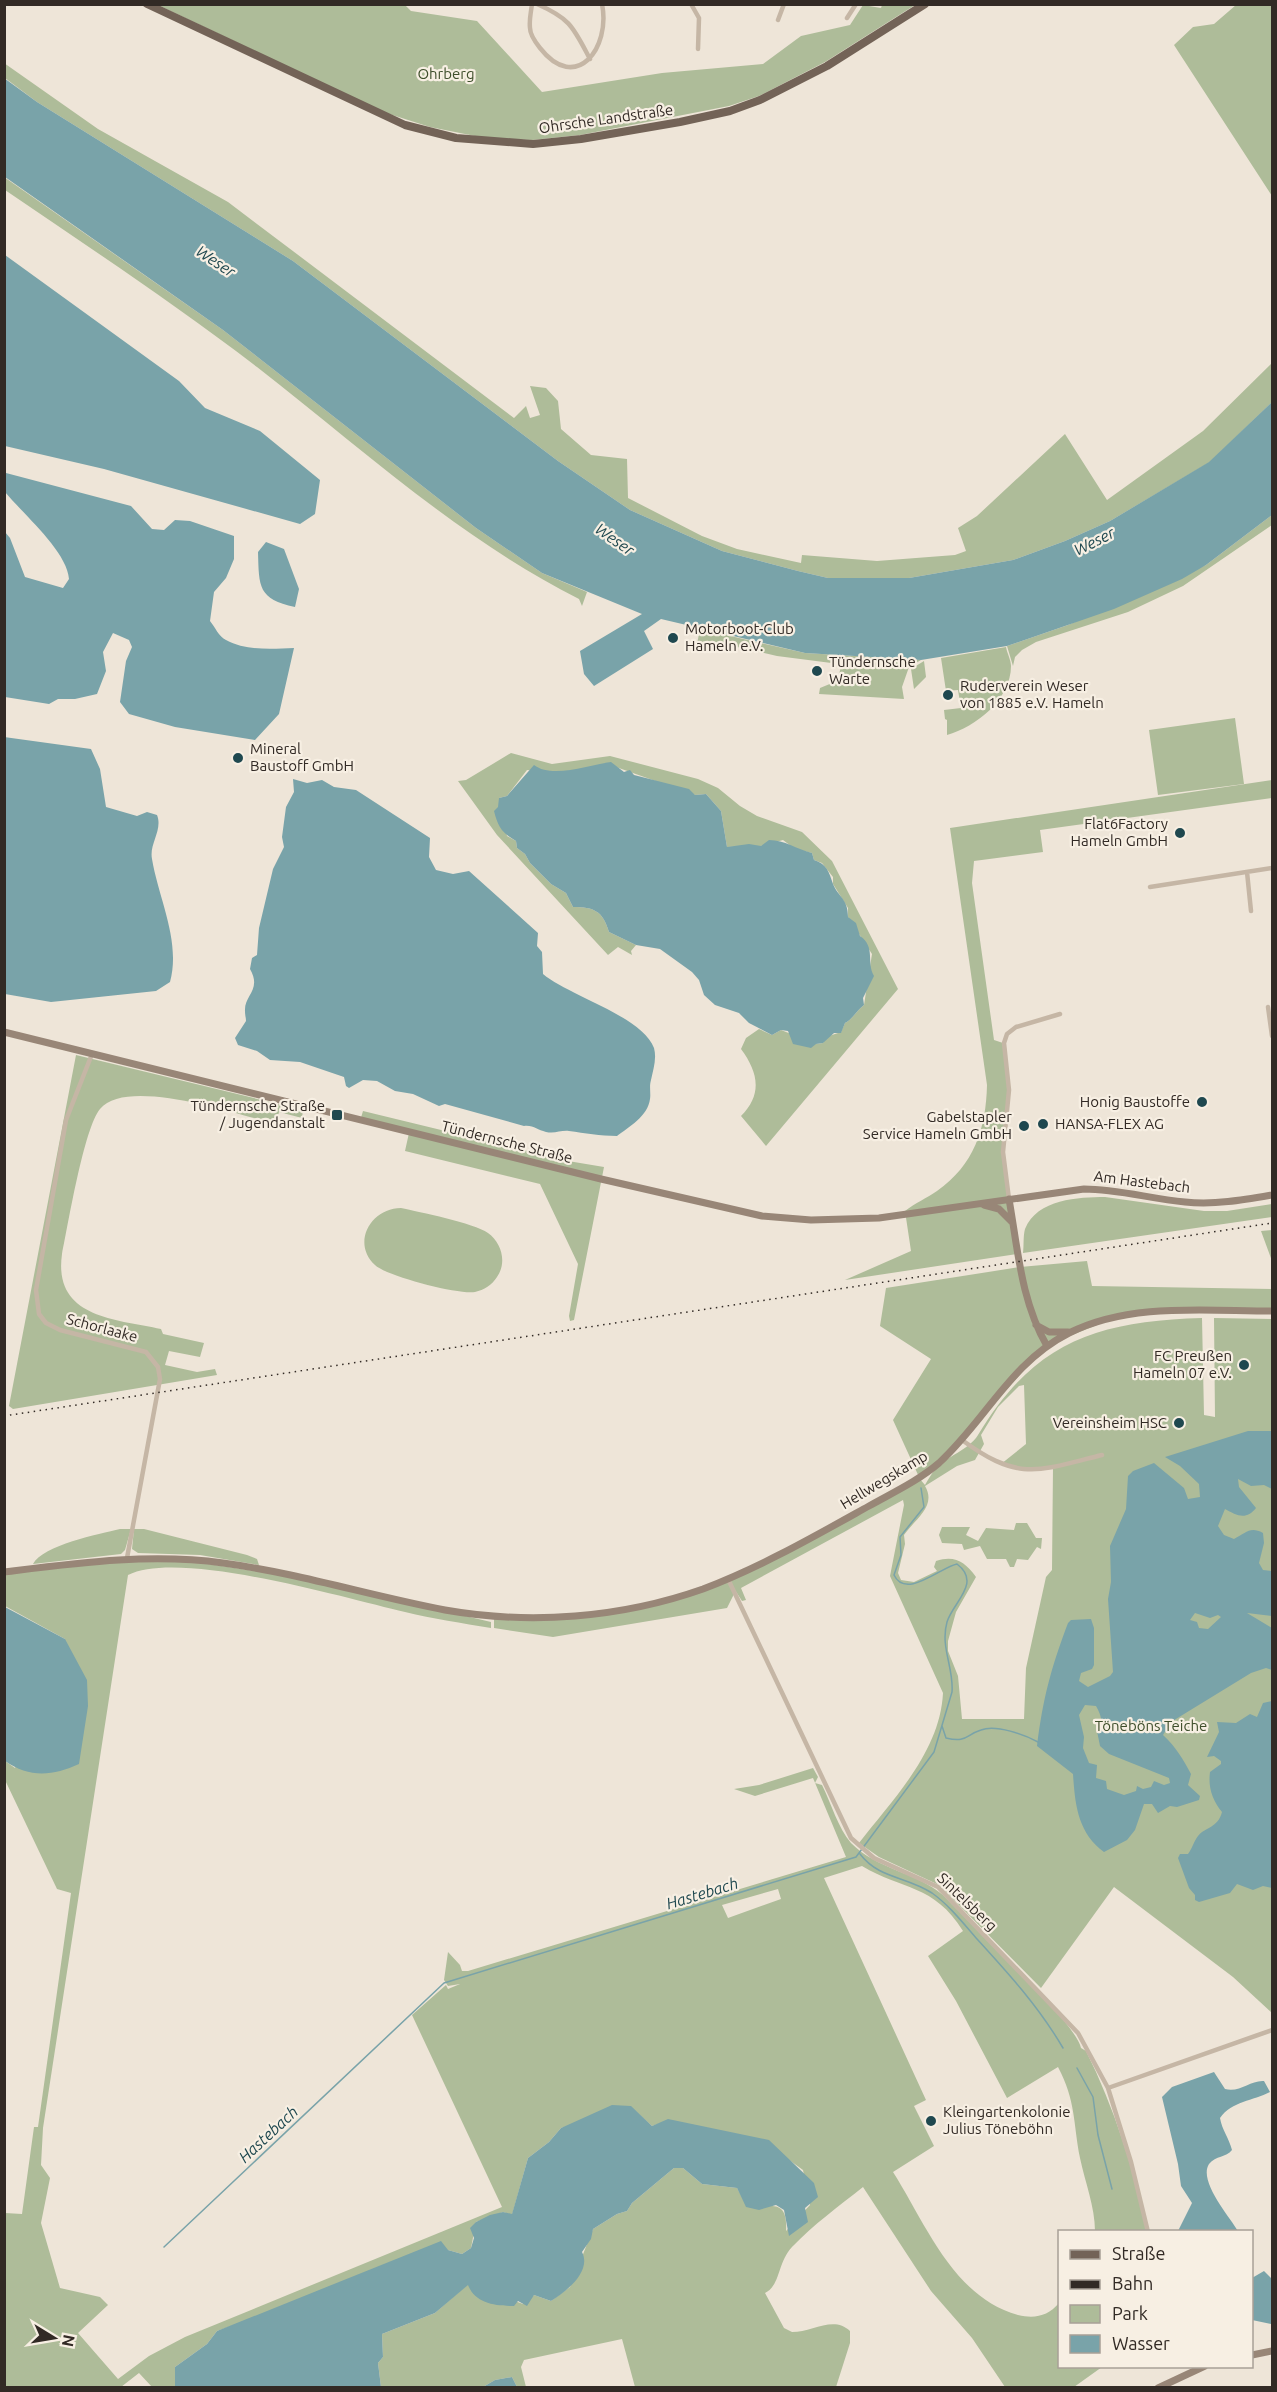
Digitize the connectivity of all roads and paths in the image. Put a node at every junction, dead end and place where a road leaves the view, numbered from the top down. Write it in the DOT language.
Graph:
graph roads {
  1 [pos="147,4"];
  2 [pos="534,4"];
  3 [pos="602,4"];
  4 [pos="691,4"];
  5 [pos="784,4"];
  6 [pos="856,4"];
  7 [pos="925,4"];
  8 [pos="847,18"];
  9 [pos="778,20"];
  10 [pos="698,49"];
  11 [pos="590,59"];
  12 [pos="1272,868"];
  13 [pos="1247,872"];
  14 [pos="1150,887"];
  15 [pos="1251,911"];
  16 [pos="1268,1007"];
  17 [pos="1060,1014"];
  18 [pos="4,1032"];
  19 [pos="1272,1036"];
  20 [pos="92,1054"];
  21 [pos="1272,1195"];
  22 [pos="1009,1199"];
  23 [pos="976,1204"];
  24 [pos="1013,1224"];
  25 [pos="1272,1311"];
  26 [pos="1034,1324"];
  27 [pos="1070,1332"];
  28 [pos="1047,1346"];
  29 [pos="962,1440"];
  30 [pos="1102,1455"];
  31 [pos="127,1558"];
  32 [pos="4,1572"];
  33 [pos="728,1578"];
  34 [pos="1272,2030"];
  35 [pos="1108,2088"];
  36 [pos="1148,2230"];
  37 [pos="1272,2351"];
  38 [pos="1253,2355"];
  39 [pos="1203,2368"];
  40 [pos="1158,2388"];
  1 -- 7 [label="main road, Ohrsche Landstraße"];
  2 -- 11 [label="street"];
  2 -- 11 [label="street"];
  3 -- 11 [label="street"];
  4 -- 10 [label="street"];
  5 -- 9 [label="street"];
  6 -- 8 [label="street"];
  12 -- 13 [label="street"];
  13 -- 14 [label="street"];
  13 -- 15 [label="street"];
  16 -- 19 [label="street"];
  17 -- 22 [label="street"];
  18 -- 20 [label="main road, Tündernsche Straße"];
  20 -- 23 [label="main road, Tündernsche Straße"];
  20 -- 31 [label="street, Schorlaake"];
  21 -- 22 [label="main road, Am Hastebach"];
  22 -- 23 [label="main road, Tündernsche Straße"];
  22 -- 24 [label="main road"];
  23 -- 24 [label="main road"];
  24 -- 26 [label="main road"];
  25 -- 27 [label="main road"];
  26 -- 27 [label="main road"];
  26 -- 28 [label="main road"];
  27 -- 28 [label="main road, Hellwegskamp"];
  28 -- 29 [label="main road, Hellwegskamp"];
  29 -- 30 [label="street"];
  29 -- 33 [label="main road, Hellwegskamp"];
  31 -- 32 [label="main road, Hellwegskamp"];
  31 -- 33 [label="main road, Hellwegskamp"];
  33 -- 35 [label="street, Sintelsberg"];
  34 -- 35 [label="street"];
  35 -- 36 [label="street, Sintelsberg"];
  37 -- 38 [label="main road"];
  39 -- 40 [label="main road"];
}
